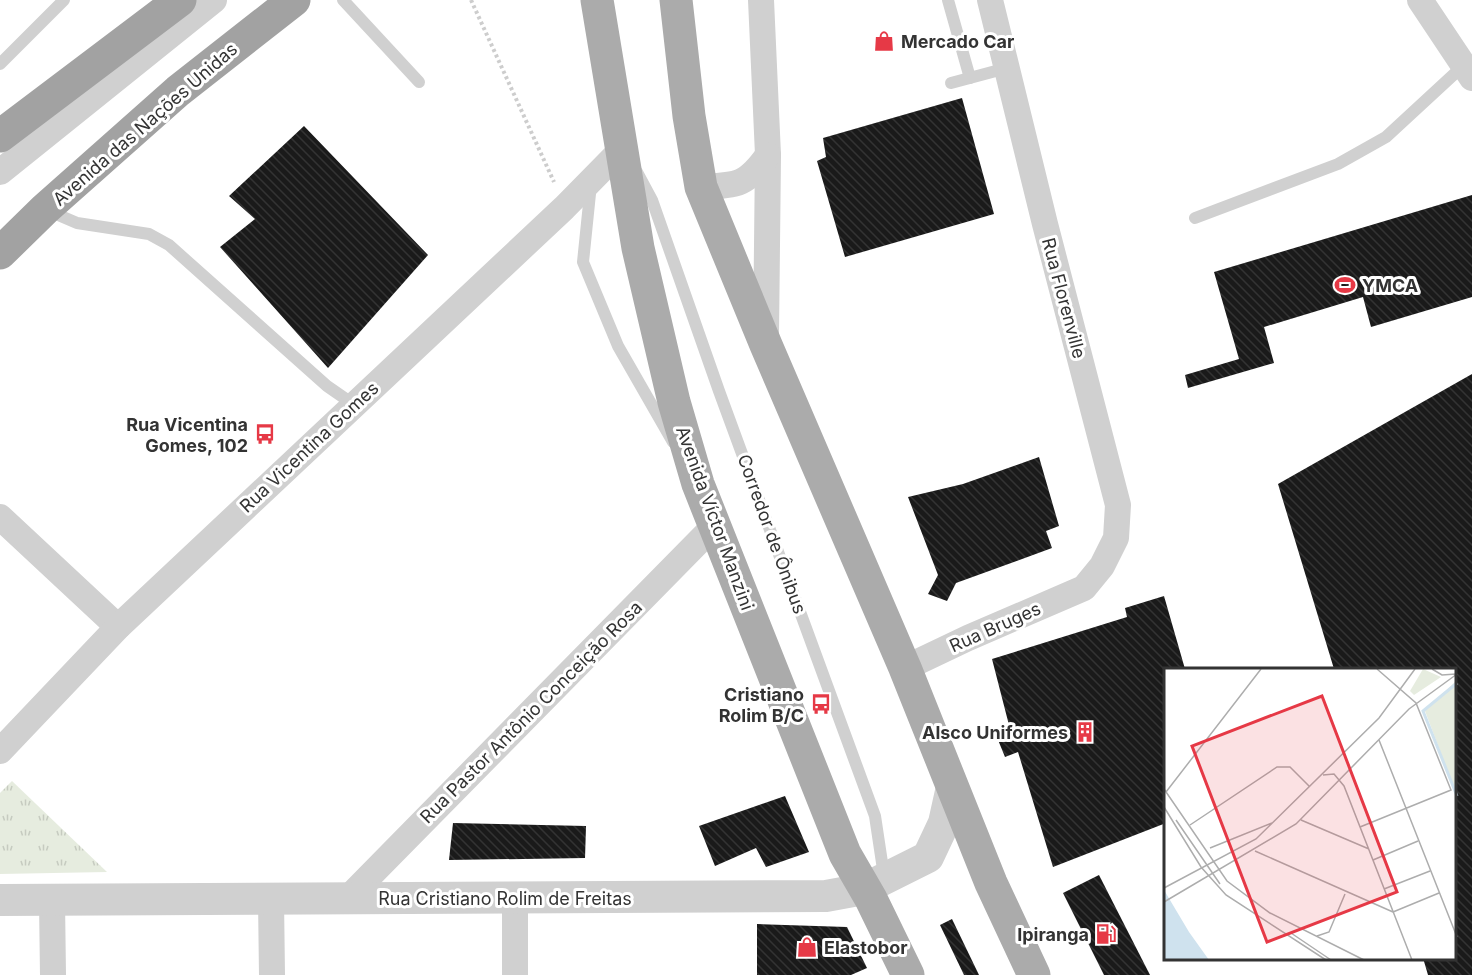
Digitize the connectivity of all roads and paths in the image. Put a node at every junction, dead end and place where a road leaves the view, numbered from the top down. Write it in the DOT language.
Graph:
graph roads {
  1 [pos="64,0"];
  2 [pos="180,0"];
  3 [pos="214,0"];
  4 [pos="294,0"];
  5 [pos="343,0"];
  6 [pos="471,0"];
  7 [pos="597,0"];
  8 [pos="676,0"];
  9 [pos="761,0"];
  10 [pos="948,0"];
  11 [pos="990,0"];
  12 [pos="1420,0"];
  13 [pos="0,64"];
  14 [pos="1007,68"];
  15 [pos="1468,71"];
  16 [pos="970,78"];
  17 [pos="419,82"];
  18 [pos="951,83"];
  19 [pos="0,136"];
  20 [pos="623,148"];
  21 [pos="768,155"];
  22 [pos="0,172"];
  23 [pos="592,180"];
  24 [pos="701,187"];
  25 [pos="564,208"];
  26 [pos="45,209"];
  27 [pos="1196,218"];
  28 [pos="0,253"];
  29 [pos="766,345"];
  30 [pos="353,404"];
  31 [pos="698,484"];
  32 [pos="0,517"];
  33 [pos="715,525"];
  34 [pos="1084,588"];
  35 [pos="118,627"];
  36 [pos="905,668"];
  37 [pos="0,751"];
  38 [pos="952,787"];
  39 [pos="881,897"];
  40 [pos="271,898"];
  41 [pos="348,898"];
  42 [pos="515,898"];
  43 [pos="0,900"];
  44 [pos="52,901"];
  45 [pos="53,975"];
  46 [pos="272,975"];
  47 [pos="515,975"];
  48 [pos="908,975"];
  49 [pos="1034,975"];
  1 -- 13 [label="lane"];
  2 -- 19 [label="highway"];
  3 -- 22 [label="street"];
  4 -- 26 [label="highway, Avenida das Nações Unidas"];
  5 -- 17 [label="lane"];
  6 -- 25 [label="path"];
  7 -- 20 [label="main road, Avenida Víctor Manzini"];
  8 -- 24 [label="main road"];
  9 -- 21 [label="street"];
  10 -- 16 [label="lane"];
  11 -- 14 [label="street, Rua Florenville"];
  12 -- 15 [label="street"];
  14 -- 16 [label="lane"];
  14 -- 34 [label="street, Rua Florenville"];
  15 -- 27 [label="lane"];
  16 -- 18 [label="lane"];
  20 -- 23 [label="street, Rua Vicentina Gomes"];
  20 -- 31 [label="main road, Avenida Víctor Manzini"];
  20 -- 39 [label="lane, Corredor de Ônibus"];
  21 -- 24 [label="street"];
  21 -- 29 [label="street"];
  23 -- 25 [label="street, Rua Vicentina Gomes"];
  23 -- 31 [label="lane"];
  24 -- 29 [label="main road"];
  25 -- 30 [label="street, Rua Vicentina Gomes"];
  26 -- 28 [label="highway, Avenida das Nações Unidas"];
  26 -- 30 [label="lane"];
  29 -- 36 [label="main road"];
  30 -- 35 [label="street, Rua Vicentina Gomes"];
  31 -- 33 [label="main road, Avenida Víctor Manzini"];
  32 -- 35 [label="street"];
  33 -- 39 [label="main road, Avenida Víctor Manzini"];
  33 -- 41 [label="street, Rua Pastor Antônio Conceição Rosa"];
  34 -- 36 [label="street, Rua Bruges"];
  35 -- 37 [label="street, Rua Vicentina Gomes"];
  36 -- 38 [label="main road"];
  38 -- 39 [label="street, Rua Cristiano Rolim de Freitas"];
  38 -- 49 [label="main road"];
  39 -- 42 [label="street, Rua Cristiano Rolim de Freitas"];
  39 -- 48 [label="main road, Avenida Víctor Manzini"];
  40 -- 41 [label="street, Rua Cristiano Rolim de Freitas"];
  40 -- 44 [label="street, Rua Cristiano Rolim de Freitas"];
  40 -- 46 [label="street"];
  41 -- 42 [label="street, Rua Cristiano Rolim de Freitas"];
  42 -- 47 [label="street"];
  43 -- 44 [label="street, Rua Cristiano Rolim de Freitas"];
  44 -- 45 [label="street"];
}
